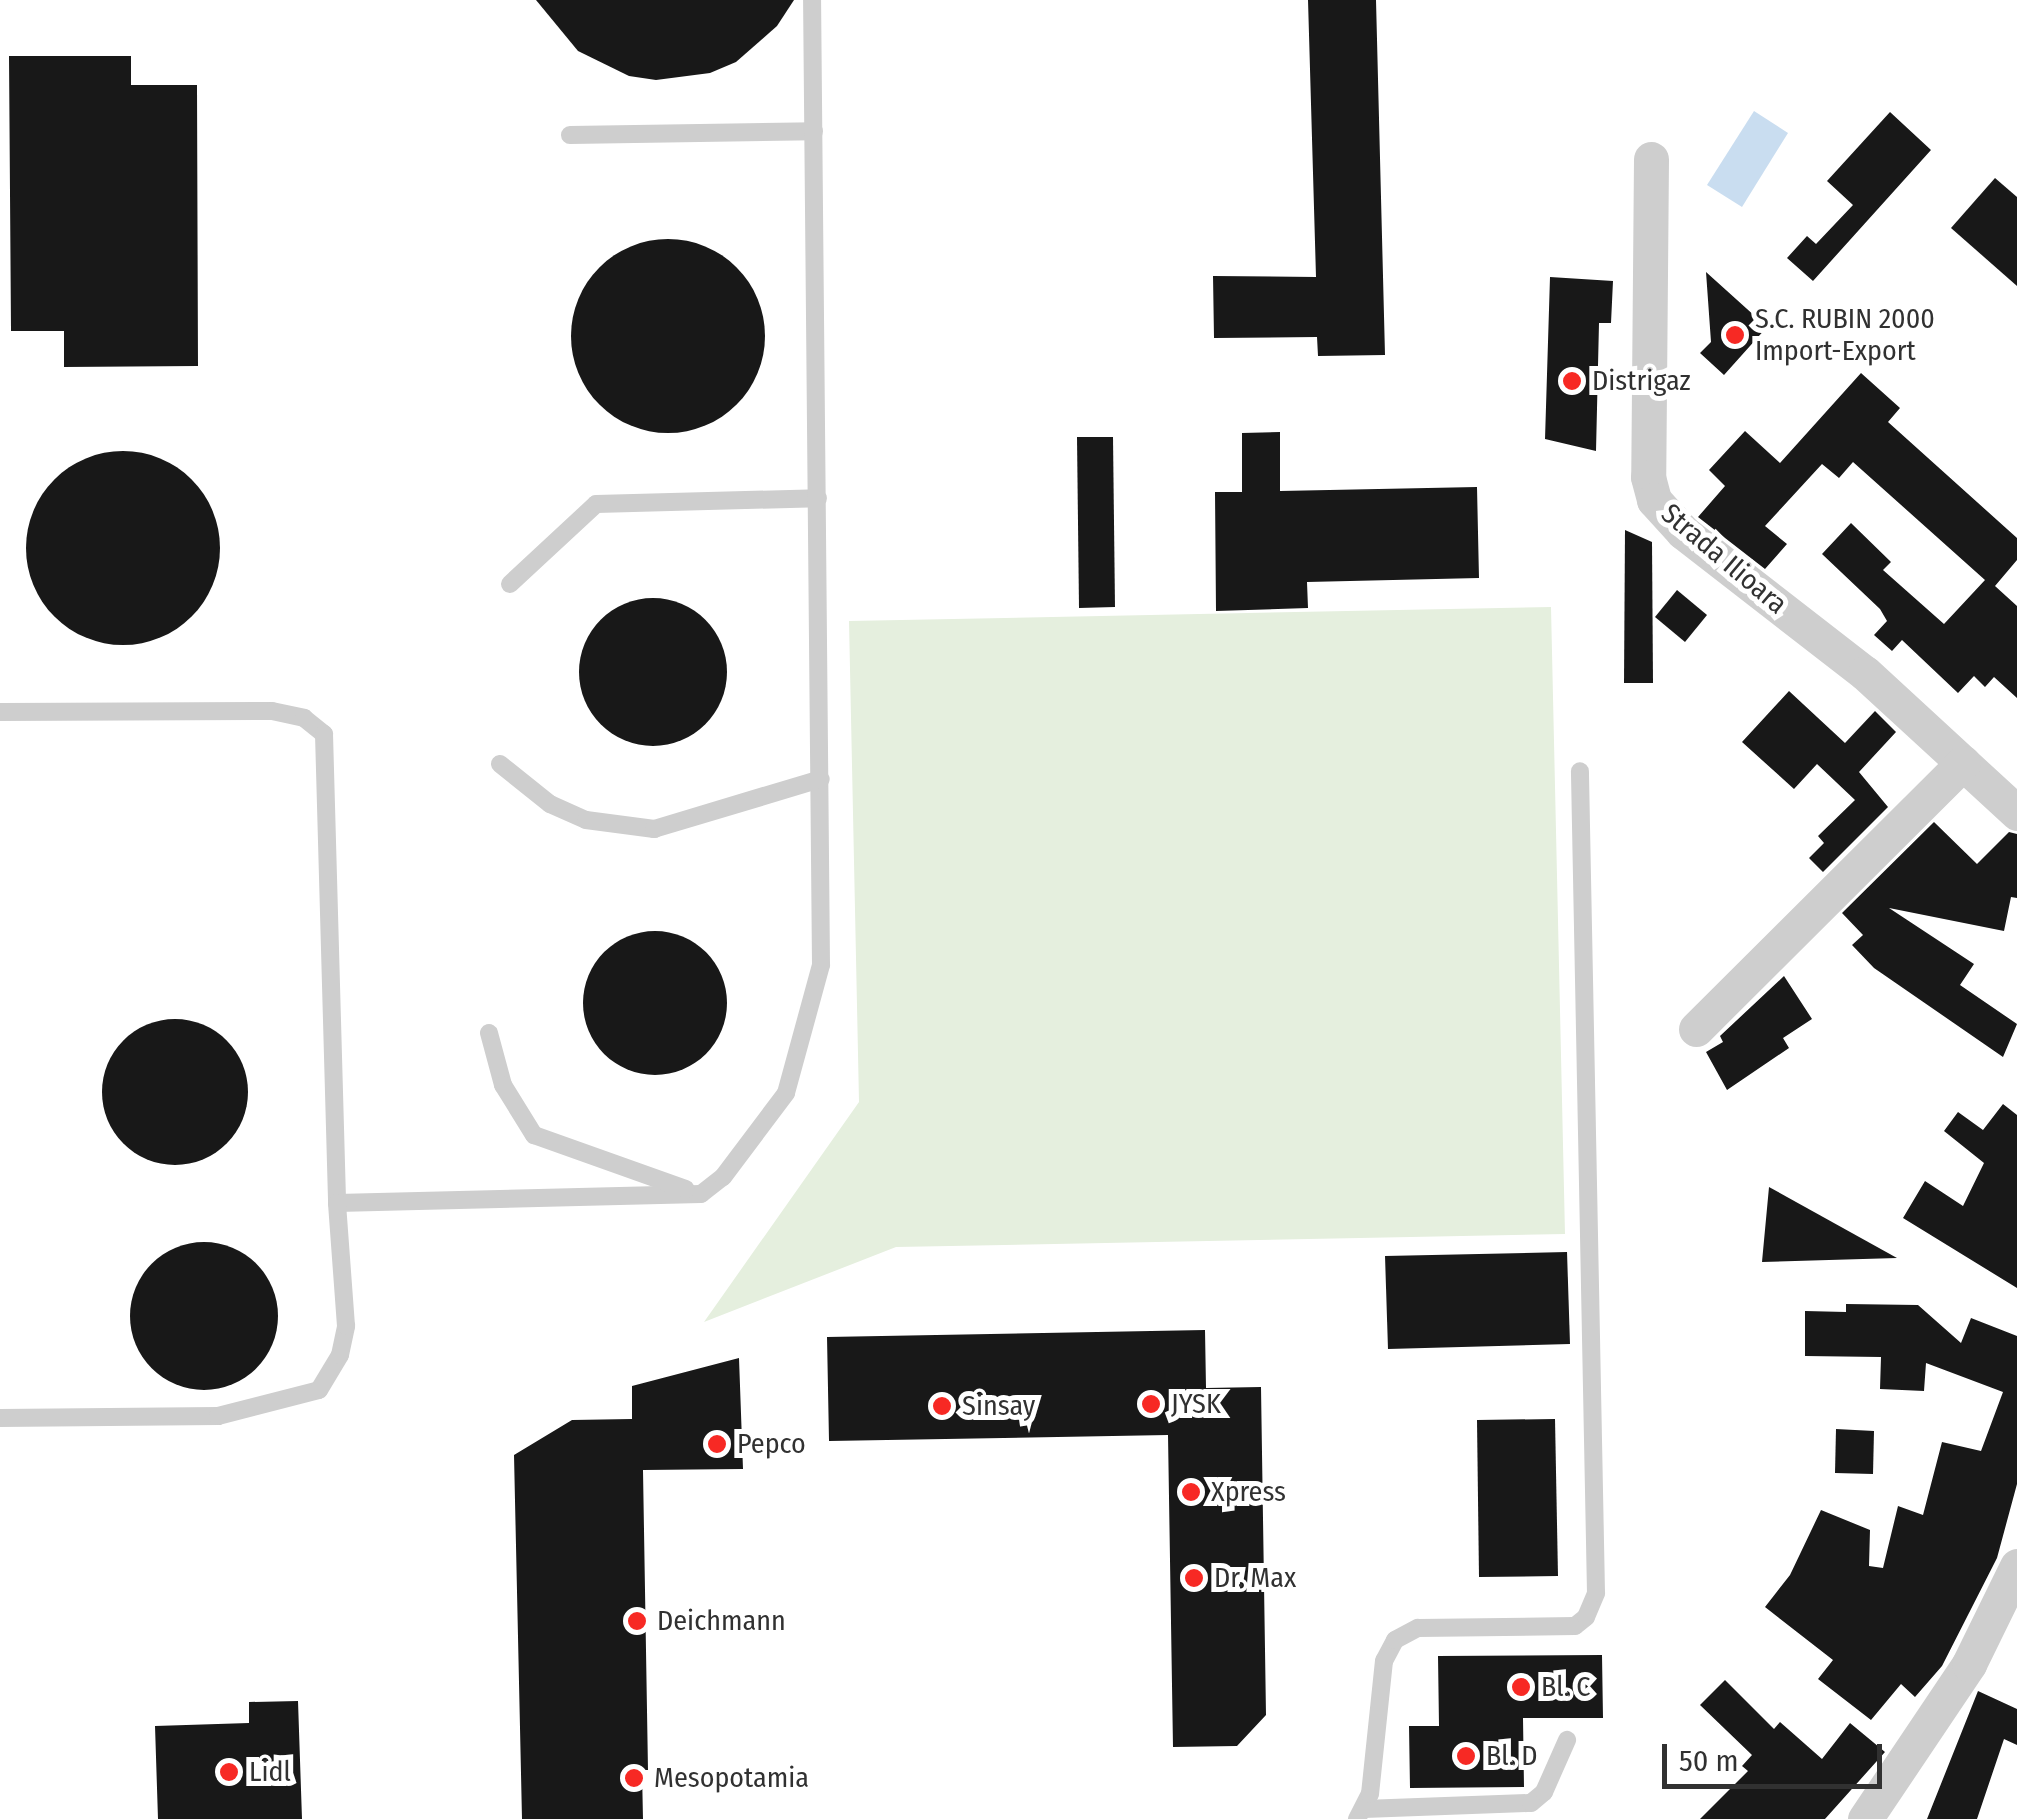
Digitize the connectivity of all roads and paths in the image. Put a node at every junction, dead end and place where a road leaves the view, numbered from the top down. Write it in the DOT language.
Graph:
graph roads {
  1 [pos="812,0"];
  2 [pos="814,131"];
  3 [pos="570,135"];
  4 [pos="1651,159"];
  5 [pos="818,498"];
  6 [pos="510,584"];
  7 [pos="0,712"];
  8 [pos="1962,762"];
  9 [pos="500,764"];
  10 [pos="1580,771"];
  11 [pos="821,779"];
  12 [pos="2017,813"];
  13 [pos="1696,1030"];
  14 [pos="489,1033"];
  15 [pos="701,1194"];
  16 [pos="337,1204"];
  17 [pos="0,1418"];
  18 [pos="2017,1566"];
  19 [pos="1568,1740"];
  20 [pos="1360,1814"];
  21 [pos="1865,1819"];
  1 -- 2 [label="lane"];
  2 -- 3 [label="lane"];
  2 -- 5 [label="lane"];
  4 -- 8 [label="street, Strada Ilioara"];
  5 -- 6 [label="lane"];
  5 -- 11 [label="lane"];
  7 -- 16 [label="lane"];
  8 -- 12 [label="street, Strada Ilioara"];
  8 -- 13 [label="street"];
  9 -- 11 [label="lane"];
  10 -- 20 [label="lane"];
  11 -- 15 [label="lane"];
  14 -- 15 [label="lane"];
  15 -- 16 [label="lane"];
  16 -- 17 [label="lane"];
  18 -- 21 [label="street"];
  19 -- 20 [label="lane"];
}
